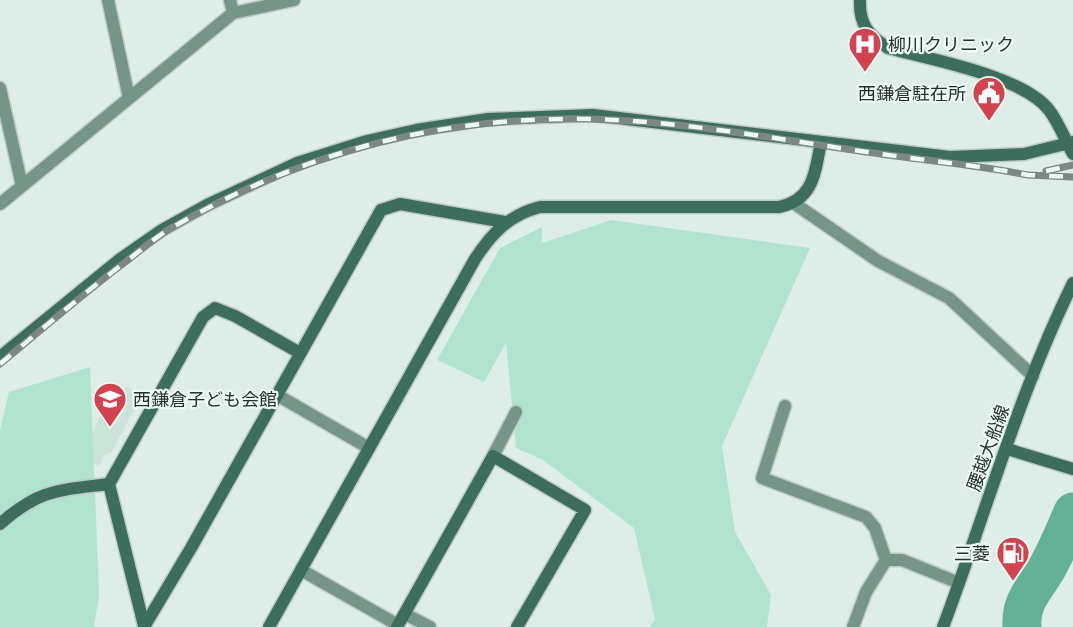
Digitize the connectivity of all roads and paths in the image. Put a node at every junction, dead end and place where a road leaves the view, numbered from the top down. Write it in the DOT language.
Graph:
graph roads {
  1 [pos="108,0"];
  2 [pos="230,0"];
  3 [pos="294,0"];
  4 [pos="860,0"];
  5 [pos="233,13"];
  6 [pos="0,88"];
  7 [pos="129,98"];
  8 [pos="821,142"];
  9 [pos="1071,147"];
  10 [pos="22,186"];
  11 [pos="0,204"];
  12 [pos="795,204"];
  13 [pos="505,222"];
  14 [pos="1073,283"];
  15 [pos="300,353"];
  16 [pos="0,357"];
  17 [pos="1034,376"];
  18 [pos="277,395"];
  19 [pos="785,406"];
  20 [pos="516,412"];
  21 [pos="369,448"];
  22 [pos="1007,449"];
  23 [pos="493,456"];
  24 [pos="1073,470"];
  25 [pos="109,484"];
  26 [pos="0,524"];
  27 [pos="886,560"];
  28 [pos="301,570"];
  29 [pos="959,583"];
  30 [pos="405,614"];
  31 [pos="398,626"];
  32 [pos="144,627"];
  33 [pos="269,627"];
  34 [pos="430,627"];
  35 [pos="517,627"];
  36 [pos="853,627"];
  37 [pos="943,627"];
  1 -- 7 [label="street"];
  2 -- 5 [label="street"];
  3 -- 5 [label="street"];
  4 -- 9 [label="street"];
  5 -- 7 [label="street"];
  6 -- 10 [label="street"];
  7 -- 10 [label="street"];
  8 -- 9 [label="street"];
  8 -- 12 [label="street"];
  8 -- 16 [label="street"];
  10 -- 11 [label="street"];
  12 -- 13 [label="street"];
  12 -- 17 [label="street"];
  13 -- 15 [label="street"];
  13 -- 21 [label="street"];
  14 -- 17 [label="street, 腰越大船線"];
  15 -- 18 [label="street"];
  15 -- 25 [label="street"];
  17 -- 22 [label="street, 腰越大船線"];
  18 -- 21 [label="street"];
  18 -- 32 [label="street"];
  19 -- 27 [label="street"];
  20 -- 23 [label="street"];
  21 -- 28 [label="street"];
  22 -- 24 [label="street"];
  22 -- 29 [label="street, 腰越大船線"];
  23 -- 30 [label="street"];
  23 -- 35 [label="street"];
  25 -- 26 [label="street"];
  25 -- 32 [label="street"];
  27 -- 29 [label="street"];
  27 -- 36 [label="street"];
  28 -- 31 [label="street"];
  28 -- 33 [label="street"];
  29 -- 37 [label="street, 腰越大船線"];
  30 -- 31 [label="street"];
  30 -- 34 [label="street"];
}
